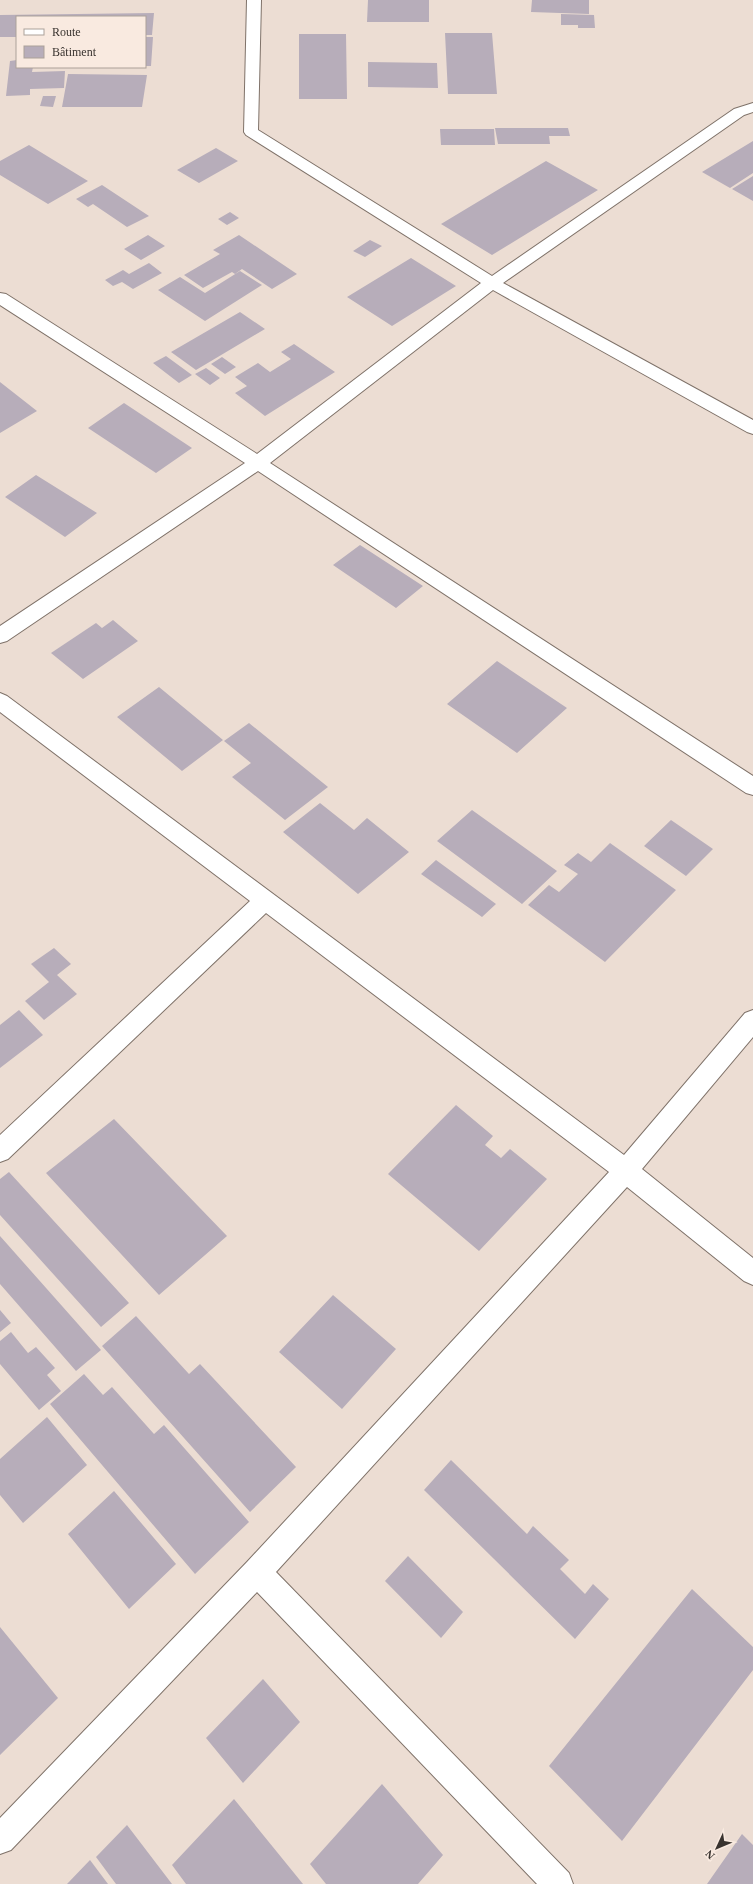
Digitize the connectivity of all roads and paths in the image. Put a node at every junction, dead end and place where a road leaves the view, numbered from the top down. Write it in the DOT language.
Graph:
graph roads {
  1 [pos="254,0"];
  2 [pos="753,107"];
  3 [pos="492,283"];
  4 [pos="0,298"];
  5 [pos="753,428"];
  6 [pos="258,464"];
  7 [pos="0,636"];
  8 [pos="0,702"];
  9 [pos="753,786"];
  10 [pos="265,900"];
  11 [pos="753,1020"];
  12 [pos="0,1151"];
  13 [pos="626,1171"];
  14 [pos="753,1273"];
  15 [pos="257,1572"];
  16 [pos="0,1839"];
  17 [pos="558,1884"];
  1 -- 3 [label="street"];
  2 -- 3 [label="street"];
  3 -- 5 [label="street"];
  3 -- 6 [label="street"];
  4 -- 6 [label="street"];
  6 -- 7 [label="street"];
  6 -- 9 [label="street"];
  8 -- 10 [label="street"];
  10 -- 12 [label="street"];
  10 -- 13 [label="street"];
  11 -- 13 [label="street"];
  13 -- 14 [label="street"];
  13 -- 15 [label="street"];
  15 -- 16 [label="street"];
  15 -- 17 [label="street"];
}
